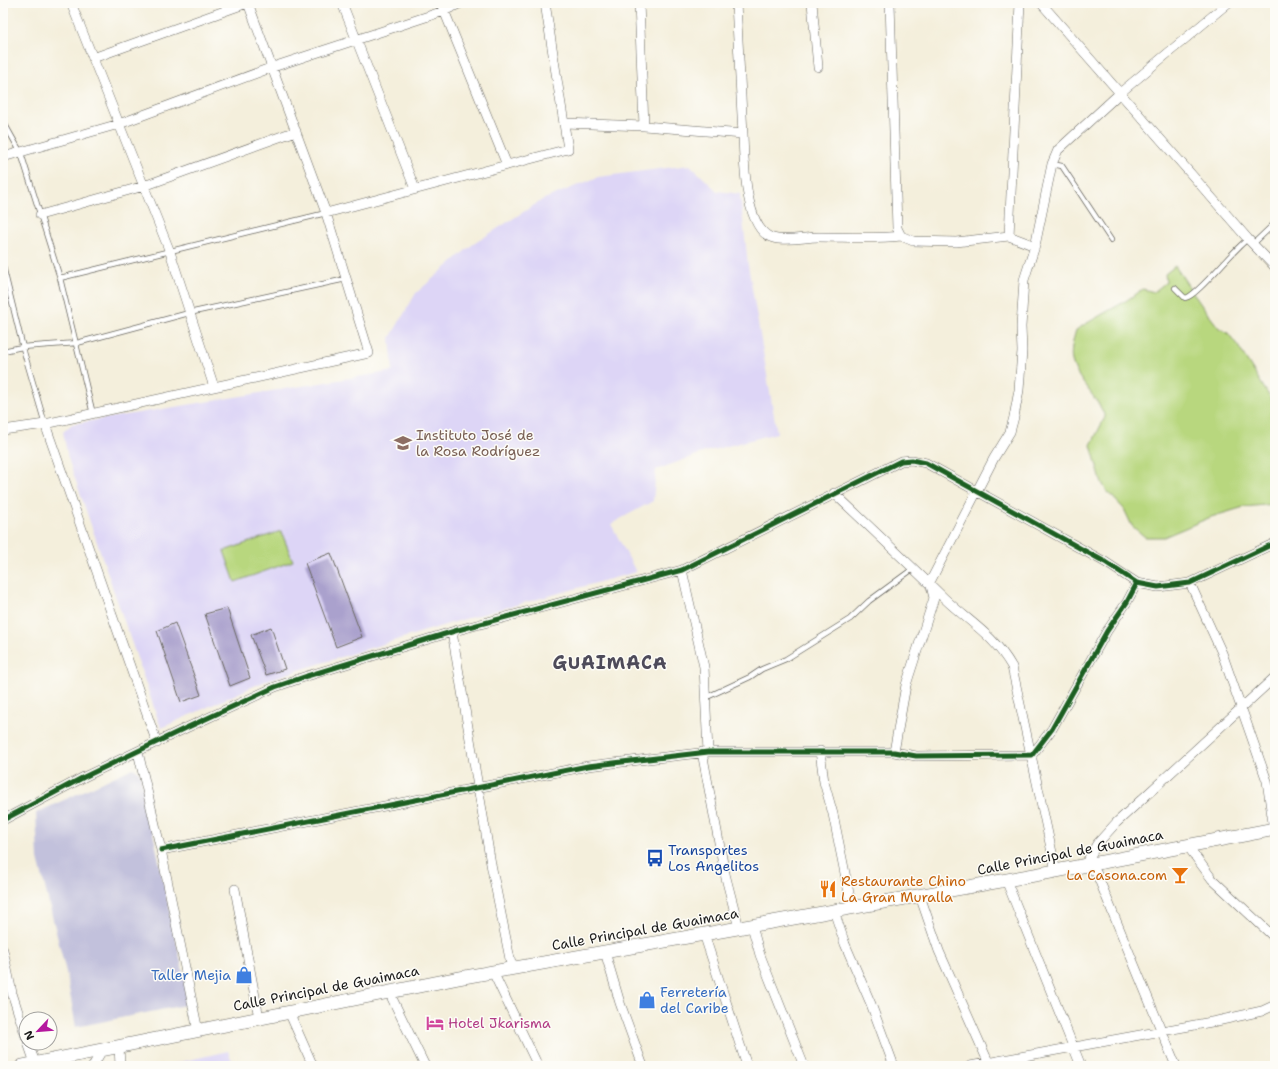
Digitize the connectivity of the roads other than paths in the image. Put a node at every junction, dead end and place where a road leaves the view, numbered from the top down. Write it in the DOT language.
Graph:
graph roads {
  1 [pos="71,3"];
  2 [pos="248,3"];
  3 [pos="342,3"];
  4 [pos="461,3"];
  5 [pos="545,3"];
  6 [pos="639,3"];
  7 [pos="736,3"];
  8 [pos="812,3"];
  9 [pos="890,3"];
  10 [pos="1020,3"];
  11 [pos="1041,3"];
  12 [pos="1228,3"];
  13 [pos="442,7"];
  14 [pos="356,40"];
  15 [pos="94,58"];
  16 [pos="273,67"];
  17 [pos="818,67"];
  18 [pos="1120,93"];
  19 [pos="3,121"];
  20 [pos="564,123"];
  21 [pos="119,124"];
  22 [pos="644,126"];
  23 [pos="296,131"];
  24 [pos="742,134"];
  25 [pos="21,153"];
  26 [pos="3,156"];
  27 [pos="1052,164"];
  28 [pos="506,165"];
  29 [pos="144,186"];
  30 [pos="415,189"];
  31 [pos="326,213"];
  32 [pos="40,215"];
  33 [pos="1275,223"];
  34 [pos="901,236"];
  35 [pos="1009,236"];
  36 [pos="1111,240"];
  37 [pos="1250,241"];
  38 [pos="1035,246"];
  39 [pos="170,252"];
  40 [pos="3,266"];
  41 [pos="1275,267"];
  42 [pos="60,278"];
  43 [pos="346,279"];
  44 [pos="1175,288"];
  45 [pos="189,312"];
  46 [pos="77,343"];
  47 [pos="22,347"];
  48 [pos="3,351"];
  49 [pos="214,387"];
  50 [pos="93,414"];
  51 [pos="45,424"];
  52 [pos="3,430"];
  53 [pos="977,492"];
  54 [pos="834,493"];
  55 [pos="1275,543"];
  56 [pos="914,568"];
  57 [pos="682,570"];
  58 [pos="1190,582"];
  59 [pos="1136,583"];
  60 [pos="931,585"];
  61 [pos="452,632"];
  62 [pos="1275,677"];
  63 [pos="707,697"];
  64 [pos="1241,708"];
  65 [pos="157,743"];
  66 [pos="820,751"];
  67 [pos="138,752"];
  68 [pos="705,752"];
  69 [pos="894,752"];
  70 [pos="1032,755"];
  71 [pos="479,787"];
  72 [pos="3,820"];
  73 [pos="1274,829"];
  74 [pos="1187,845"];
  75 [pos="161,850"];
  76 [pos="1086,865"];
  77 [pos="1056,871"];
  78 [pos="1006,880"];
  79 [pos="235,889"];
  80 [pos="920,896"];
  81 [pos="852,908"];
  82 [pos="834,911"];
  83 [pos="752,926"];
  84 [pos="739,928"];
  85 [pos="704,934"];
  86 [pos="1275,938"];
  87 [pos="3,950"];
  88 [pos="605,952"];
  89 [pos="512,969"];
  90 [pos="493,972"];
  91 [pos="389,992"];
  92 [pos="1275,1005"];
  93 [pos="18,1012"];
  94 [pos="289,1012"];
  95 [pos="259,1018"];
  96 [pos="198,1031"];
  97 [pos="1162,1031"];
  98 [pos="119,1046"];
  99 [pos="1073,1047"];
  100 [pos="102,1050"];
  101 [pos="28,1051"];
  102 [pos="989,1064"];
  103 [pos="28,1065"];
  104 [pos="93,1066"];
  105 [pos="120,1066"];
  106 [pos="314,1066"];
  107 [pos="425,1066"];
  108 [pos="538,1066"];
  109 [pos="643,1066"];
  110 [pos="747,1066"];
  111 [pos="804,1066"];
  112 [pos="894,1066"];
  113 [pos="970,1066"];
  114 [pos="1081,1066"];
  115 [pos="1176,1066"];
  1 -- 15 [label="street"];
  2 -- 15 [label="street"];
  2 -- 16 [label="street"];
  3 -- 14 [label="street"];
  4 -- 13 [label="street"];
  5 -- 20 [label="street"];
  6 -- 22 [label="street"];
  7 -- 24 [label="street"];
  8 -- 17 [label="street"];
  9 -- 34 [label="street"];
  10 -- 35 [label="street"];
  11 -- 18 [label="street"];
  12 -- 18 [label="street"];
  13 -- 14 [label="street"];
  13 -- 28 [label="street"];
  14 -- 16 [label="street"];
  14 -- 30 [label="street"];
  15 -- 21 [label="street"];
  16 -- 21 [label="street"];
  16 -- 23 [label="street"];
  18 -- 27 [label="street"];
  18 -- 37 [label="street"];
  19 -- 25 [label="lane"];
  20 -- 22 [label="street"];
  20 -- 28 [label="street"];
  21 -- 25 [label="street"];
  21 -- 29 [label="street"];
  22 -- 24 [label="street"];
  23 -- 29 [label="street"];
  23 -- 31 [label="street"];
  24 -- 34 [label="street"];
  25 -- 26 [label="street"];
  25 -- 32 [label="lane"];
  27 -- 36 [label="lane"];
  27 -- 38 [label="street"];
  28 -- 30 [label="street"];
  29 -- 32 [label="street"];
  29 -- 39 [label="street"];
  30 -- 31 [label="street"];
  31 -- 39 [label="lane"];
  31 -- 43 [label="street"];
  32 -- 42 [label="lane"];
  33 -- 37 [label="lane"];
  34 -- 35 [label="street"];
  35 -- 38 [label="street"];
  37 -- 41 [label="street"];
  37 -- 44 [label="lane"];
  38 -- 53 [label="street"];
  39 -- 42 [label="lane"];
  39 -- 45 [label="street"];
  40 -- 47 [label="lane"];
  42 -- 46 [label="lane"];
  43 -- 45 [label="lane"];
  43 -- 49 [label="street"];
  45 -- 46 [label="lane"];
  45 -- 49 [label="street"];
  46 -- 47 [label="lane"];
  46 -- 50 [label="lane"];
  47 -- 48 [label="lane"];
  47 -- 51 [label="lane"];
  49 -- 50 [label="street"];
  50 -- 51 [label="street"];
  51 -- 52 [label="street"];
  51 -- 65 [label="street"];
  53 -- 54 [label="street"];
  53 -- 59 [label="street"];
  53 -- 60 [label="street"];
  54 -- 56 [label="street"];
  54 -- 57 [label="street"];
  55 -- 58 [label="street"];
  56 -- 60 [label="street"];
  56 -- 63 [label="lane"];
  57 -- 61 [label="street"];
  57 -- 63 [label="street"];
  58 -- 59 [label="street"];
  58 -- 64 [label="street"];
  59 -- 70 [label="street"];
  60 -- 69 [label="street"];
  60 -- 70 [label="street"];
  61 -- 65 [label="street"];
  61 -- 71 [label="street"];
  62 -- 64 [label="street"];
  63 -- 68 [label="street"];
  64 -- 73 [label="street"];
  64 -- 76 [label="street"];
  65 -- 67 [label="street"];
  66 -- 68 [label="street"];
  66 -- 69 [label="street"];
  66 -- 81 [label="street"];
  67 -- 72 [label="street"];
  67 -- 75 [label="street"];
  68 -- 71 [label="street"];
  68 -- 84 [label="street"];
  69 -- 70 [label="street"];
  70 -- 77 [label="street"];
  71 -- 75 [label="street"];
  71 -- 89 [label="street"];
  73 -- 74 [label="main road, Calle Principal de Guaimaca"];
  74 -- 76 [label="main road, Calle Principal de Guaimaca"];
  74 -- 86 [label="street"];
  75 -- 96 [label="street"];
  76 -- 77 [label="main road, Calle Principal de Guaimaca"];
  76 -- 97 [label="street"];
  77 -- 78 [label="main road, Calle Principal de Guaimaca"];
  78 -- 80 [label="main road, Calle Principal de Guaimaca"];
  78 -- 99 [label="street"];
  79 -- 95 [label="street"];
  80 -- 81 [label="main road, Calle Principal de Guaimaca"];
  80 -- 102 [label="street"];
  81 -- 82 [label="main road, Calle Principal de Guaimaca"];
  82 -- 83 [label="main road, Calle Principal de Guaimaca"];
  82 -- 112 [label="street"];
  83 -- 84 [label="main road, Calle Principal de Guaimaca"];
  83 -- 111 [label="street"];
  84 -- 85 [label="main road, Calle Principal de Guaimaca"];
  85 -- 88 [label="main road, Calle Principal de Guaimaca"];
  85 -- 110 [label="street"];
  87 -- 93 [label="street"];
  88 -- 89 [label="main road, Calle Principal de Guaimaca"];
  88 -- 109 [label="street"];
  89 -- 90 [label="main road, Calle Principal de Guaimaca"];
  90 -- 91 [label="main road, Calle Principal de Guaimaca"];
  90 -- 108 [label="street"];
  91 -- 94 [label="main road, Calle Principal de Guaimaca"];
  91 -- 107 [label="street"];
  92 -- 97 [label="street"];
  94 -- 95 [label="main road, Calle Principal de Guaimaca"];
  94 -- 106 [label="street"];
  95 -- 96 [label="main road, Calle Principal de Guaimaca"];
  96 -- 98 [label="main road, Calle Principal de Guaimaca"];
  97 -- 99 [label="street"];
  97 -- 115 [label="street"];
  98 -- 100 [label="main road, Calle Principal de Guaimaca"];
  98 -- 105 [label="street"];
  99 -- 102 [label="street"];
  99 -- 114 [label="street"];
  100 -- 103 [label="main road, Calle Principal de Guaimaca"];
  100 -- 104 [label="street"];
  101 -- 103 [label="street"];
  102 -- 113 [label="street"];
}
